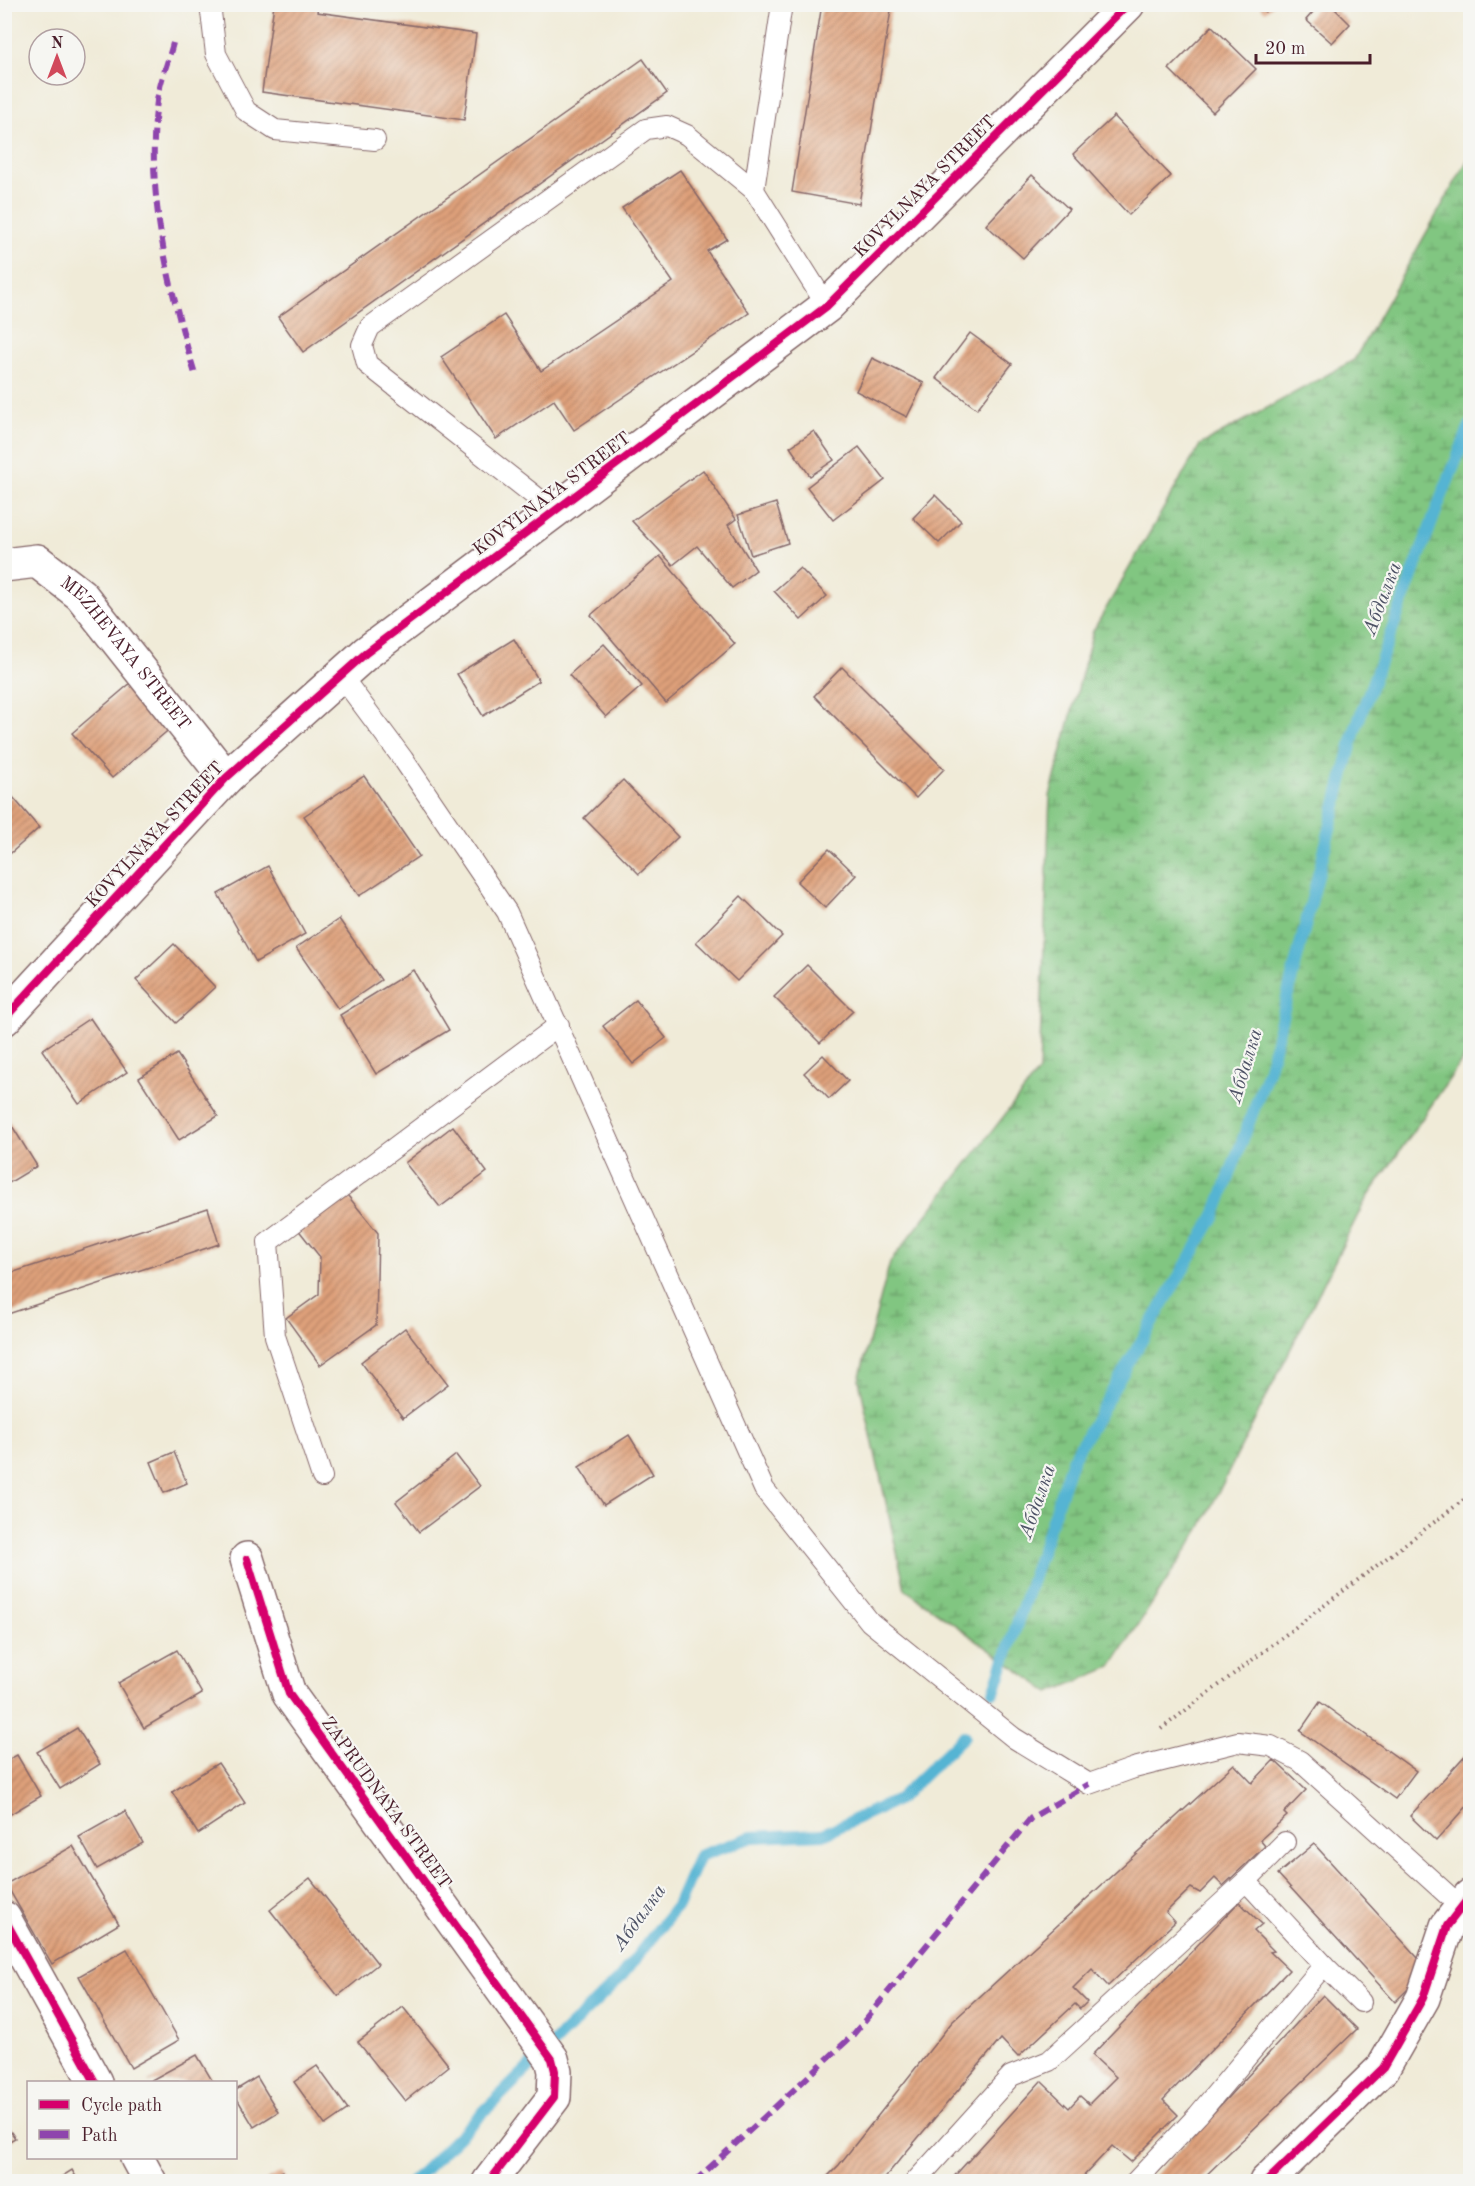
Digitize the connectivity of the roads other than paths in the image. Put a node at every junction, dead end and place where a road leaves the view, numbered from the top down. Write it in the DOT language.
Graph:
graph roads {
  1 [pos="210,4"];
  2 [pos="782,4"];
  3 [pos="1128,4"];
  4 [pos="375,140"];
  5 [pos="754,190"];
  6 [pos="827,306"];
  7 [pos="554,511"];
  8 [pos="4,565"];
  9 [pos="342,677"];
  10 [pos="226,778"];
  11 [pos="4,1018"];
  12 [pos="559,1025"];
  13 [pos="322,1477"];
  14 [pos="247,1559"];
  15 [pos="1285,1842"];
  16 [pos="1246,1881"];
  17 [pos="1467,1902"];
  18 [pos="4,1918"];
  19 [pos="1324,1965"];
  20 [pos="1361,2002"];
  21 [pos="94,2081"];
  22 [pos="137,2159"];
  23 [pos="150,2181"];
  24 [pos="489,2181"];
  25 [pos="915,2181"];
  26 [pos="1135,2181"];
  27 [pos="1266,2181"];
  1 -- 4 [label="lane"];
  2 -- 5 [label="lane"];
  3 -- 6 [label="street, KOVYLNAYA STREET"];
  5 -- 6 [label="lane"];
  5 -- 7 [label="lane"];
  6 -- 7 [label="street, KOVYLNAYA STREET"];
  7 -- 9 [label="street, KOVYLNAYA STREET"];
  8 -- 10 [label="street, MEZHEVAYA STREET"];
  9 -- 10 [label="street, KOVYLNAYA STREET"];
  9 -- 12 [label="lane"];
  10 -- 11 [label="street, KOVYLNAYA STREET"];
  12 -- 13 [label="lane"];
  12 -- 17 [label="lane"];
  14 -- 24 [label="street, ZAPRUDNAYA STREET"];
  15 -- 16 [label="lane"];
  16 -- 19 [label="lane"];
  16 -- 25 [label="lane"];
  17 -- 27 [label="street"];
  18 -- 21 [label="street"];
  19 -- 20 [label="lane"];
  19 -- 26 [label="lane"];
  22 -- 23 [label="street"];
}
